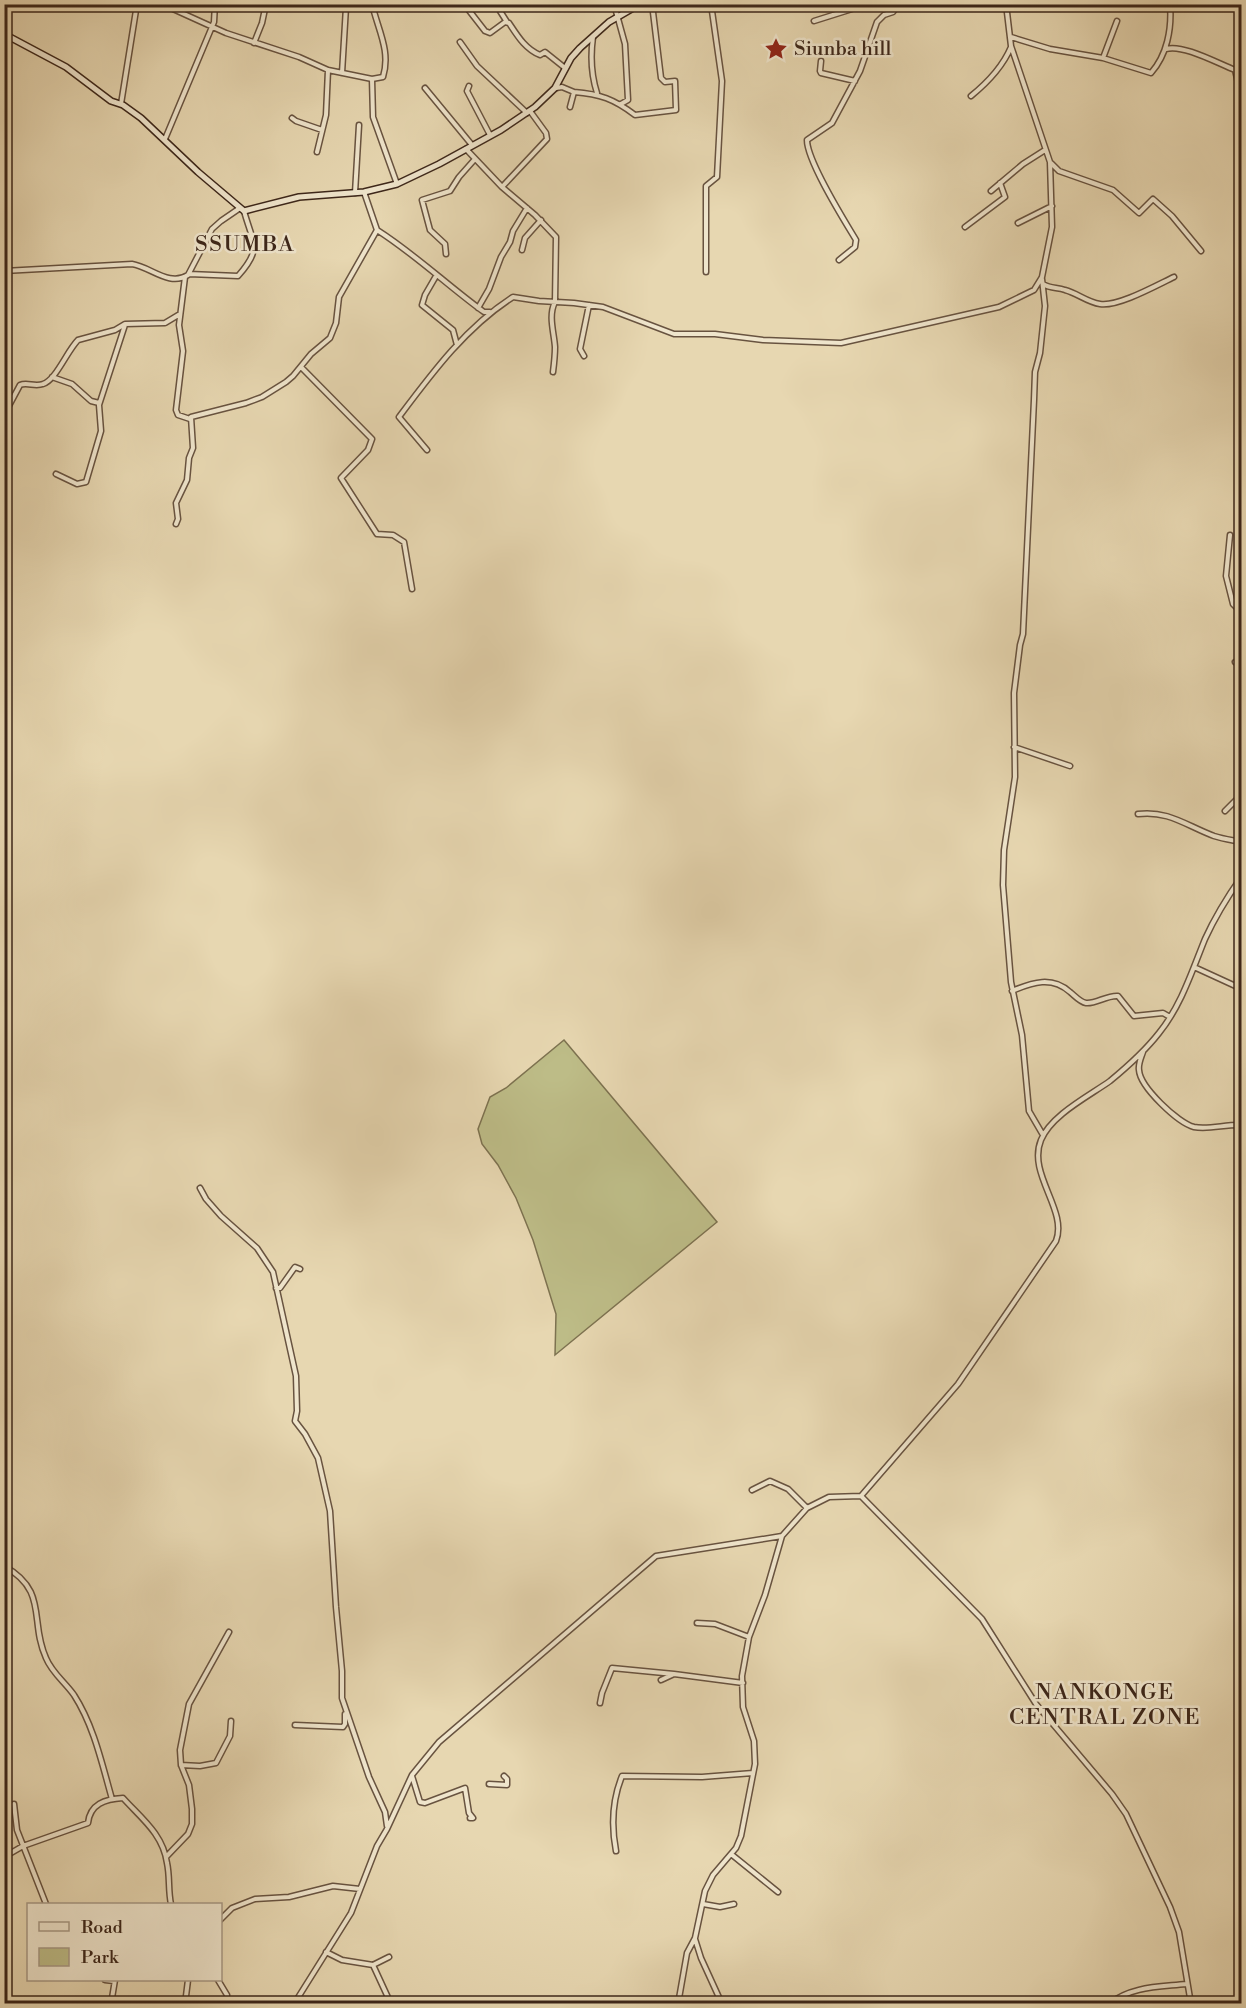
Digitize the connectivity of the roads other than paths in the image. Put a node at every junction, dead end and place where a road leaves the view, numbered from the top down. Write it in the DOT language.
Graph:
graph roads {
  1 [pos="137,4"];
  2 [pos="162,4"];
  3 [pos="215,4"];
  4 [pos="266,4"];
  5 [pos="372,4"];
  6 [pos="464,4"];
  7 [pos="501,4"];
  8 [pos="614,4"];
  9 [pos="640,4"];
  10 [pos="652,4"];
  11 [pos="711,4"];
  12 [pos="868,4"];
  13 [pos="899,4"];
  14 [pos="1006,4"];
  15 [pos="1170,4"];
  16 [pos="346,7"];
  17 [pos="617,18"];
  18 [pos="814,21"];
  19 [pos="1117,21"];
  20 [pos="508,23"];
  21 [pos="212,27"];
  22 [pos="4,34"];
  23 [pos="593,37"];
  24 [pos="1010,37"];
  25 [pos="460,42"];
  26 [pos="254,43"];
  27 [pos="1011,46"];
  28 [pos="1166,49"];
  29 [pos="1103,58"];
  30 [pos="821,61"];
  31 [pos="565,68"];
  32 [pos="1242,69"];
  33 [pos="328,70"];
  34 [pos="1235,70"];
  35 [pos="342,73"];
  36 [pos="372,79"];
  37 [pos="855,81"];
  38 [pos="469,86"];
  39 [pos="425,88"];
  40 [pos="555,88"];
  41 [pos="574,92"];
  42 [pos="597,93"];
  43 [pos="971,96"];
  44 [pos="1241,96"];
  45 [pos="121,104"];
  46 [pos="621,104"];
  47 [pos="570,107"];
  48 [pos="528,112"];
  49 [pos="292,118"];
  50 [pos="359,125"];
  51 [pos="322,130"];
  52 [pos="490,135"];
  53 [pos="165,140"];
  54 [pos="469,147"];
  55 [pos="1045,150"];
  56 [pos="317,152"];
  57 [pos="475,159"];
  58 [pos="1050,162"];
  59 [pos="1000,183"];
  60 [pos="397,184"];
  61 [pos="502,187"];
  62 [pos="991,191"];
  63 [pos="364,192"];
  64 [pos="355,193"];
  65 [pos="1052,205"];
  66 [pos="527,208"];
  67 [pos="242,209"];
  68 [pos="541,220"];
  69 [pos="1018,223"];
  70 [pos="965,227"];
  71 [pos="377,230"];
  72 [pos="522,250"];
  73 [pos="1201,251"];
  74 [pos="446,254"];
  75 [pos="839,260"];
  76 [pos="4,272"];
  77 [pos="706,272"];
  78 [pos="187,275"];
  79 [pos="436,276"];
  80 [pos="1042,277"];
  81 [pos="1174,277"];
  82 [pos="1042,284"];
  83 [pos="555,302"];
  84 [pos="589,305"];
  85 [pos="478,308"];
  86 [pos="490,312"];
  87 [pos="180,314"];
  88 [pos="125,324"];
  89 [pos="457,346"];
  90 [pos="584,356"];
  91 [pos="301,367"];
  92 [pos="553,372"];
  93 [pos="52,377"];
  94 [pos="99,403"];
  95 [pos="4,415"];
  96 [pos="190,420"];
  97 [pos="427,450"];
  98 [pos="56,474"];
  99 [pos="176,524"];
  100 [pos="1230,535"];
  101 [pos="412,589"];
  102 [pos="1242,606"];
  103 [pos="1242,659"];
  104 [pos="1235,662"];
  105 [pos="1014,747"];
  106 [pos="1070,766"];
  107 [pos="1242,798"];
  108 [pos="1225,811"];
  109 [pos="1138,814"];
  110 [pos="1242,842"];
  111 [pos="1242,876"];
  112 [pos="1194,967"];
  113 [pos="1242,989"];
  114 [pos="1012,991"];
  115 [pos="1170,1017"];
  116 [pos="1143,1051"];
  117 [pos="1242,1125"];
  118 [pos="1043,1136"];
  119 [pos="200,1188"];
  120 [pos="300,1269"];
  121 [pos="276,1288"];
  122 [pos="752,1490"];
  123 [pos="861,1496"];
  124 [pos="807,1508"];
  125 [pos="782,1536"];
  126 [pos="4,1566"];
  127 [pos="697,1623"];
  128 [pos="229,1632"];
  129 [pos="749,1637"];
  130 [pos="674,1674"];
  131 [pos="661,1680"];
  132 [pos="743,1683"];
  133 [pos="342,1698"];
  134 [pos="600,1703"];
  135 [pos="231,1722"];
  136 [pos="295,1725"];
  137 [pos="181,1765"];
  138 [pos="753,1773"];
  139 [pos="412,1775"];
  140 [pos="504,1776"];
  141 [pos="489,1784"];
  142 [pos="112,1799"];
  143 [pos="14,1804"];
  144 [pos="470,1818"];
  145 [pos="387,1829"];
  146 [pos="23,1846"];
  147 [pos="616,1851"];
  148 [pos="731,1854"];
  149 [pos="4,1857"];
  150 [pos="166,1857"];
  151 [pos="360,1889"];
  152 [pos="778,1892"];
  153 [pos="45,1903"];
  154 [pos="171,1903"];
  155 [pos="702,1904"];
  156 [pos="734,1904"];
  157 [pos="222,1918"];
  158 [pos="695,1938"];
  159 [pos="326,1952"];
  160 [pos="388,1957"];
  161 [pos="373,1965"];
  162 [pos="115,1981"];
  163 [pos="188,1981"];
  164 [pos="219,1981"];
  165 [pos="1186,1984"];
  166 [pos="111,2004"];
  167 [pos="185,2004"];
  168 [pos="227,2004"];
  169 [pos="294,2004"];
  170 [pos="391,2004"];
  171 [pos="678,2004"];
  172 [pos="722,2004"];
  173 [pos="1109,2004"];
  174 [pos="1191,2004"];
  1 -- 45 [label="street"];
  2 -- 21 [label="street"];
  3 -- 21 [label="street"];
  4 -- 26 [label="street"];
  5 -- 36 [label="street"];
  6 -- 20 [label="street"];
  7 -- 20 [label="street"];
  8 -- 17 [label="street"];
  9 -- 17 [label="street"];
  10 -- 46 [label="street"];
  11 -- 77 [label="street"];
  12 -- 18 [label="street"];
  13 -- 37 [label="street"];
  14 -- 24 [label="street"];
  15 -- 28 [label="street"];
  16 -- 35 [label="street"];
  17 -- 23 [label="street"];
  17 -- 46 [label="street"];
  19 -- 29 [label="street"];
  20 -- 31 [label="street"];
  21 -- 26 [label="street"];
  21 -- 53 [label="street"];
  22 -- 45 [label="street"];
  23 -- 31 [label="street"];
  23 -- 42 [label="street"];
  24 -- 27 [label="street"];
  24 -- 29 [label="street"];
  25 -- 48 [label="street"];
  26 -- 33 [label="street"];
  27 -- 43 [label="street"];
  27 -- 55 [label="street"];
  28 -- 29 [label="street"];
  28 -- 34 [label="street"];
  30 -- 37 [label="street"];
  31 -- 40 [label="street"];
  32 -- 34 [label="street"];
  33 -- 35 [label="street"];
  33 -- 51 [label="street"];
  34 -- 44 [label="street"];
  35 -- 36 [label="street"];
  36 -- 60 [label="street"];
  37 -- 75 [label="street"];
  38 -- 52 [label="street"];
  39 -- 54 [label="street"];
  40 -- 41 [label="street"];
  40 -- 48 [label="street"];
  41 -- 42 [label="street"];
  41 -- 47 [label="street"];
  42 -- 46 [label="street"];
  45 -- 53 [label="street"];
  48 -- 52 [label="street"];
  48 -- 61 [label="street"];
  49 -- 51 [label="street"];
  50 -- 64 [label="street"];
  51 -- 56 [label="street"];
  52 -- 54 [label="street"];
  53 -- 67 [label="street"];
  54 -- 57 [label="street"];
  54 -- 60 [label="street"];
  55 -- 58 [label="street"];
  55 -- 59 [label="street"];
  57 -- 61 [label="street"];
  57 -- 74 [label="street"];
  58 -- 65 [label="street"];
  58 -- 73 [label="street"];
  59 -- 62 [label="street"];
  59 -- 70 [label="street"];
  60 -- 63 [label="street"];
  61 -- 66 [label="street"];
  63 -- 64 [label="street"];
  63 -- 71 [label="street"];
  64 -- 67 [label="street"];
  65 -- 69 [label="street"];
  65 -- 80 [label="street"];
  66 -- 68 [label="street"];
  66 -- 85 [label="street"];
  67 -- 78 [label="street"];
  67 -- 78 [label="street"];
  68 -- 72 [label="street"];
  68 -- 83 [label="street"];
  71 -- 79 [label="street"];
  71 -- 91 [label="street"];
  76 -- 78 [label="street"];
  78 -- 87 [label="street"];
  79 -- 85 [label="street"];
  79 -- 89 [label="street"];
  80 -- 82 [label="street"];
  80 -- 84 [label="street"];
  81 -- 82 [label="street"];
  82 -- 105 [label="street"];
  83 -- 84 [label="street"];
  83 -- 86 [label="street"];
  83 -- 92 [label="street"];
  84 -- 90 [label="street"];
  85 -- 86 [label="street"];
  86 -- 89 [label="street"];
  87 -- 88 [label="street"];
  87 -- 96 [label="street"];
  88 -- 93 [label="street"];
  88 -- 94 [label="street"];
  89 -- 97 [label="street"];
  91 -- 96 [label="street"];
  91 -- 101 [label="street"];
  93 -- 94 [label="street"];
  93 -- 95 [label="street"];
  94 -- 98 [label="street"];
  96 -- 99 [label="street"];
  100 -- 102 [label="street"];
  103 -- 104 [label="street"];
  105 -- 106 [label="street"];
  105 -- 114 [label="street"];
  107 -- 108 [label="street"];
  109 -- 110 [label="street"];
  111 -- 112 [label="street"];
  112 -- 113 [label="street"];
  112 -- 115 [label="street"];
  114 -- 115 [label="street"];
  114 -- 118 [label="street"];
  115 -- 116 [label="street"];
  116 -- 117 [label="street"];
  116 -- 118 [label="street"];
  118 -- 123 [label="street"];
  119 -- 121 [label="street"];
  120 -- 121 [label="street"];
  121 -- 133 [label="street"];
  122 -- 124 [label="street"];
  123 -- 124 [label="street"];
  123 -- 165 [label="street"];
  124 -- 125 [label="street"];
  125 -- 129 [label="street"];
  125 -- 139 [label="street"];
  126 -- 142 [label="street"];
  127 -- 129 [label="street"];
  128 -- 137 [label="street"];
  129 -- 132 [label="street"];
  130 -- 131 [label="street"];
  130 -- 132 [label="street"];
  130 -- 134 [label="street"];
  132 -- 138 [label="street"];
  133 -- 136 [label="street"];
  133 -- 145 [label="street"];
  135 -- 137 [label="street"];
  137 -- 150 [label="street"];
  138 -- 147 [label="street"];
  138 -- 148 [label="street"];
  139 -- 144 [label="street"];
  139 -- 145 [label="street"];
  140 -- 141 [label="street"];
  142 -- 146 [label="street"];
  142 -- 150 [label="street"];
  143 -- 146 [label="street"];
  145 -- 151 [label="street"];
  146 -- 149 [label="street"];
  146 -- 153 [label="street"];
  148 -- 152 [label="street"];
  148 -- 155 [label="street"];
  150 -- 154 [label="street"];
  151 -- 157 [label="street"];
  151 -- 159 [label="street"];
  155 -- 156 [label="street"];
  155 -- 158 [label="street"];
  158 -- 171 [label="street"];
  158 -- 172 [label="street"];
  159 -- 161 [label="street"];
  159 -- 169 [label="street"];
  160 -- 161 [label="street"];
  161 -- 170 [label="street"];
  162 -- 166 [label="street"];
  163 -- 167 [label="street"];
  164 -- 168 [label="street"];
  165 -- 173 [label="street"];
  165 -- 174 [label="street"];
}
